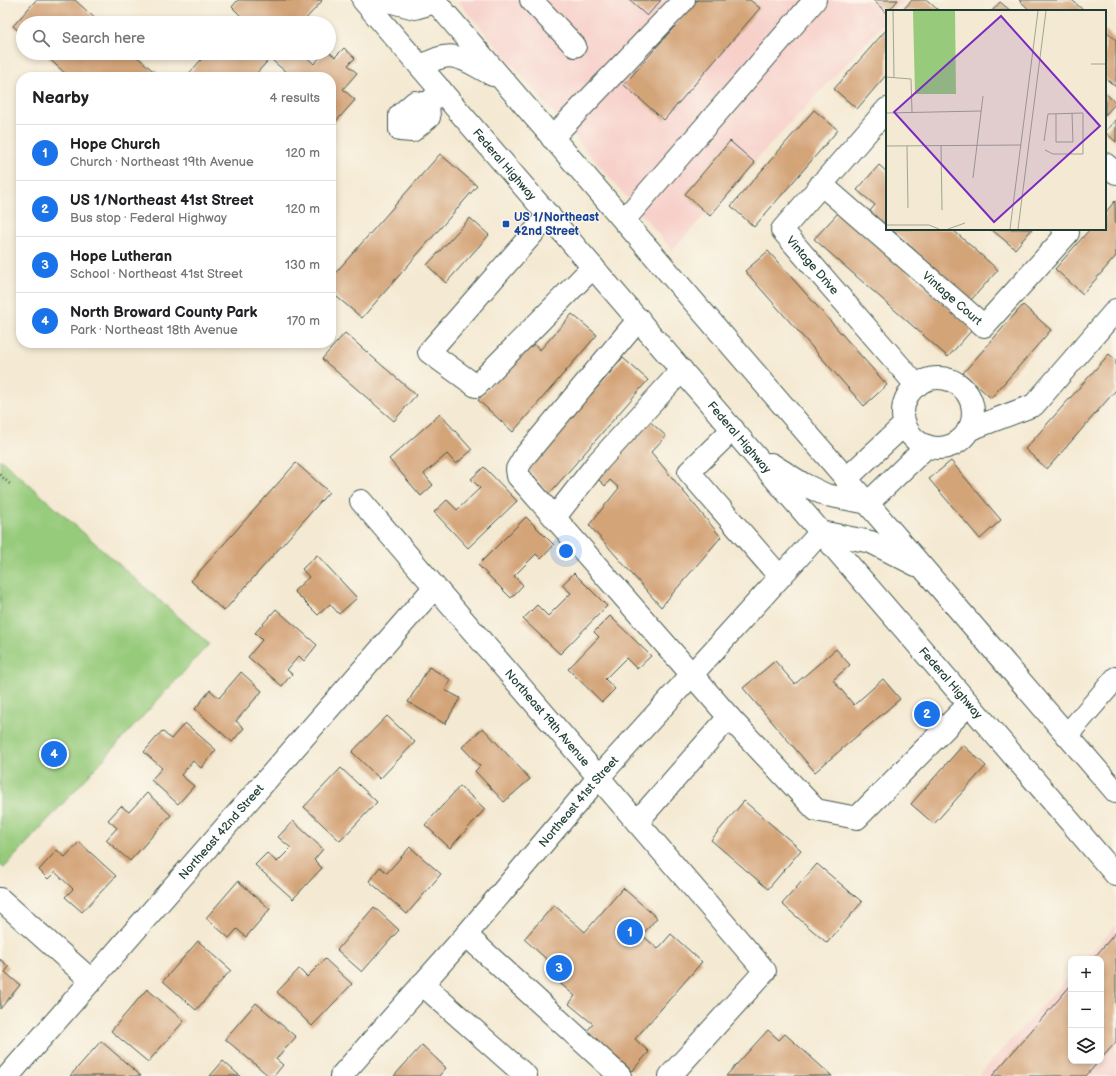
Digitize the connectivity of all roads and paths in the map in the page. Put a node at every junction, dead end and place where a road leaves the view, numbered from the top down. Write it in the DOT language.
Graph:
graph roads {
  1 [pos="363,0"];
  2 [pos="384,0"];
  3 [pos="531,0"];
  4 [pos="684,0"];
  5 [pos="815,0"];
  6 [pos="436,1"];
  7 [pos="575,46"];
  8 [pos="421,68"];
  9 [pos="503,81"];
  10 [pos="886,110"];
  11 [pos="552,138"];
  12 [pos="1106,165"];
  13 [pos="1116,173"];
  14 [pos="821,184"];
  15 [pos="549,215"];
  16 [pos="624,220"];
  17 [pos="1064,230"];
  18 [pos="594,267"];
  19 [pos="1116,310"];
  20 [pos="638,319"];
  21 [pos="682,370"];
  22 [pos="917,386"];
  23 [pos="905,424"];
  24 [pos="733,429"];
  25 [pos="968,430"];
  26 [pos="927,446"];
  27 [pos="752,451"];
  28 [pos="0,475"];
  29 [pos="846,479"];
  30 [pos="11,485"];
  31 [pos="361,501"];
  32 [pos="868,503"];
  33 [pos="555,517"];
  34 [pos="821,532"];
  35 [pos="926,570"];
  36 [pos="780,577"];
  37 [pos="434,588"];
  38 [pos="692,674"];
  39 [pos="1116,678"];
  40 [pos="969,704"];
  41 [pos="728,717"];
  42 [pos="1068,735"];
  43 [pos="598,778"];
  44 [pos="1116,792"];
  45 [pos="638,822"];
  46 [pos="1116,875"];
  47 [pos="0,899"];
  48 [pos="466,935"];
  49 [pos="92,981"];
  50 [pos="422,984"];
  51 [pos="8,1076"];
  52 [pos="341,1076"];
  53 [pos="526,1076"];
  54 [pos="620,1076"];
  55 [pos="670,1076"];
  1 -- 8 [label="street, Federal Highway"];
  2 -- 6 [label="street"];
  3 -- 7 [label="street"];
  4 -- 11 [label="street"];
  5 -- 16 [label="street"];
  6 -- 9 [label="street"];
  8 -- 9 [label="street"];
  8 -- 15 [label="street, Federal Highway"];
  9 -- 11 [label="street"];
  10 -- 14 [label="street, Vintage Drive"];
  11 -- 16 [label="street"];
  12 -- 13 [label="street"];
  14 -- 17 [label="street, Vintage Court"];
  14 -- 22 [label="street, Vintage Drive"];
  15 -- 18 [label="street, Federal Highway"];
  15 -- 18 [label="street"];
  16 -- 29 [label="street"];
  18 -- 20 [label="street, Federal Highway"];
  19 -- 25 [label="street"];
  20 -- 21 [label="street, Federal Highway"];
  20 -- 33 [label="street"];
  21 -- 24 [label="street, Federal Highway"];
  21 -- 33 [label="street"];
  22 -- 23 [label="street"];
  22 -- 25 [label="street"];
  23 -- 26 [label="street"];
  23 -- 29 [label="street"];
  24 -- 27 [label="street, Federal Highway"];
  24 -- 36 [label="street"];
  25 -- 26 [label="street"];
  26 -- 32 [label="street"];
  27 -- 32 [label="street"];
  27 -- 34 [label="street, Federal Highway"];
  28 -- 30 [label="path"];
  29 -- 32 [label="street"];
  31 -- 37 [label="street, Northeast 19th Avenue"];
  32 -- 35 [label="street"];
  33 -- 38 [label="street"];
  34 -- 35 [label="street"];
  34 -- 36 [label="street, Northeast 41st Street"];
  34 -- 40 [label="street, Federal Highway"];
  35 -- 42 [label="street"];
  36 -- 38 [label="street, Northeast 41st Street"];
  37 -- 43 [label="street, Northeast 19th Avenue"];
  37 -- 49 [label="street, Northeast 42nd Street"];
  38 -- 41 [label="street"];
  38 -- 43 [label="street, Northeast 41st Street"];
  39 -- 42 [label="street"];
  40 -- 41 [label="street"];
  40 -- 46 [label="street, Federal Highway"];
  41 -- 45 [label="street"];
  42 -- 44 [label="street"];
  43 -- 45 [label="street, Northeast 19th Avenue"];
  43 -- 48 [label="street, Northeast 41st Street"];
  45 -- 55 [label="street, Northeast 19th Avenue"];
  47 -- 49 [label="street"];
  48 -- 50 [label="street, Northeast 41st Street"];
  48 -- 54 [label="street"];
  49 -- 51 [label="street, Northeast 42nd Street"];
  50 -- 52 [label="street, Northeast 41st Street"];
  50 -- 53 [label="street"];
}
